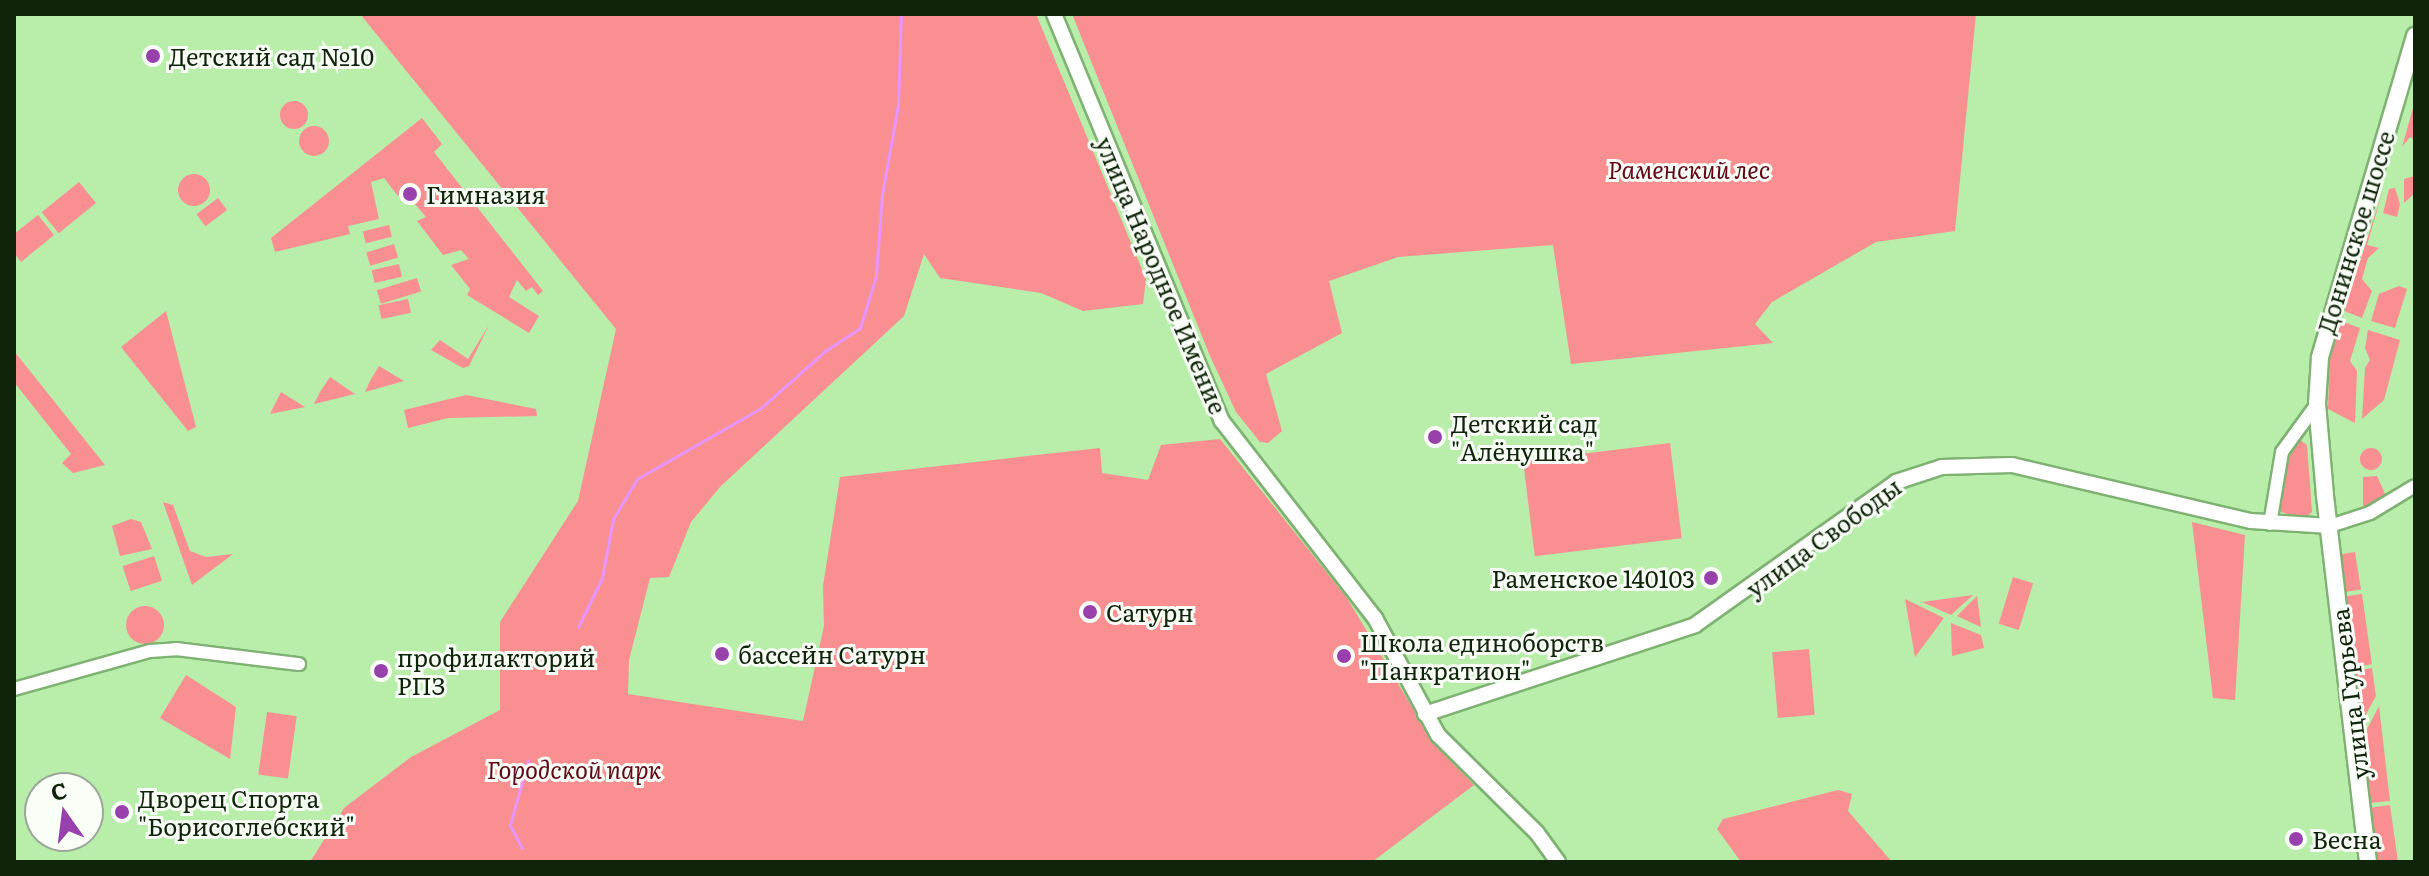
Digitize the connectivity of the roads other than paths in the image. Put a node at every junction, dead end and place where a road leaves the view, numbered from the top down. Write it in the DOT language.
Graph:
graph roads {
  1 [pos="1054,14"];
  2 [pos="2415,36"];
  3 [pos="2412,60"];
  4 [pos="2317,404"];
  5 [pos="2415,486"];
  6 [pos="2270,524"];
  7 [pos="2330,526"];
  8 [pos="299,664"];
  9 [pos="14,689"];
  10 [pos="1425,714"];
  11 [pos="1558,862"];
  12 [pos="2368,862"];
  1 -- 10 [label="street, улица Народное Имение"];
  2 -- 3 [label="main road, Донинское шоссе"];
  3 -- 4 [label="main road, Донинское шоссе"];
  4 -- 6 [label="street"];
  4 -- 7 [label="main road, Донинское шоссе"];
  5 -- 7 [label="street"];
  6 -- 7 [label="street, улица Свободы"];
  6 -- 10 [label="street, улица Свободы"];
  7 -- 12 [label="main road, улица Гурьева"];
  8 -- 9 [label="street"];
  10 -- 11 [label="street, улица Народное Имение"];
}
